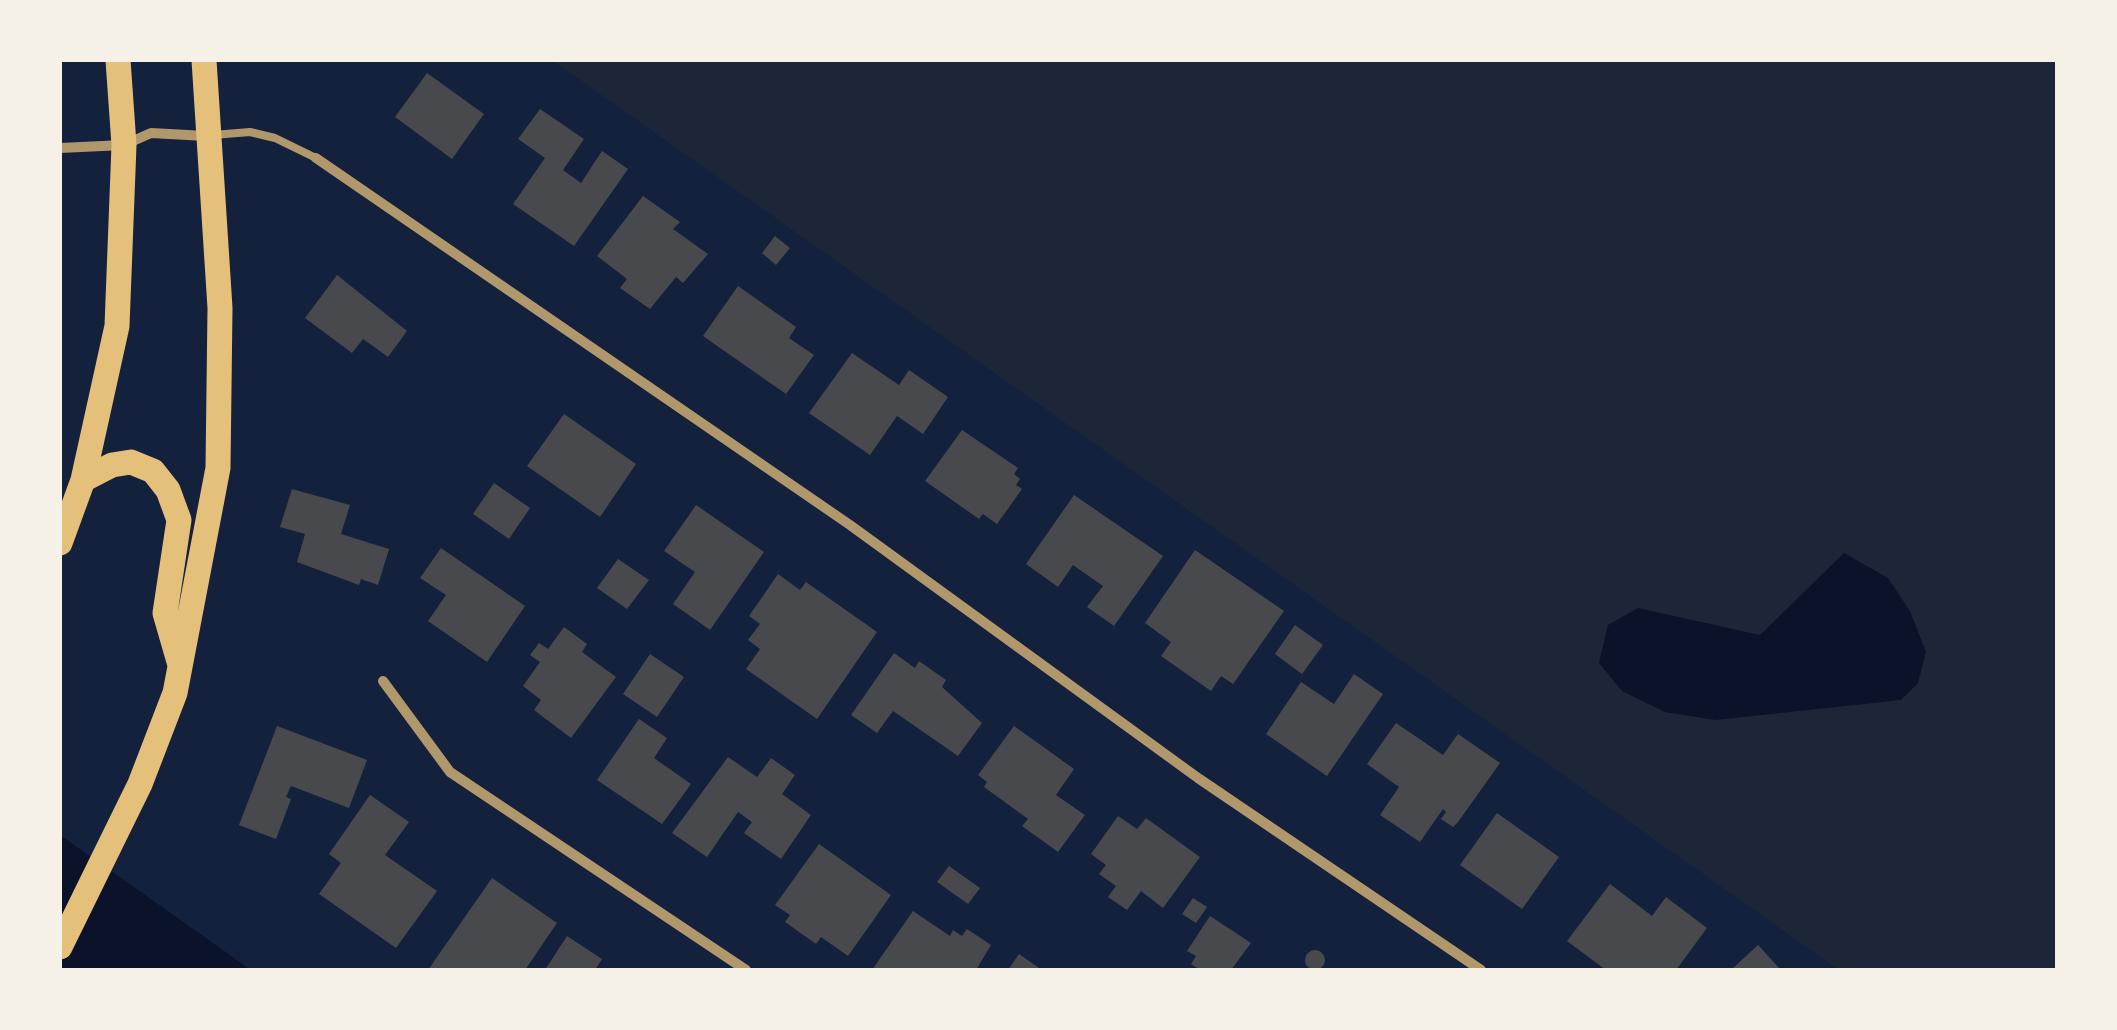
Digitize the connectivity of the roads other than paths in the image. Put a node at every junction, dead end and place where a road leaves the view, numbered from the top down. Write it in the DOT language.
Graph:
graph roads {
  1 [pos="118,60"];
  2 [pos="204,60"];
  3 [pos="209,136"];
  4 [pos="124,145"];
  5 [pos="60,148"];
  6 [pos="316,158"];
  7 [pos="83,480"];
  8 [pos="60,543"];
  9 [pos="181,670"];
  10 [pos="383,681"];
  11 [pos="60,946"];
  12 [pos="746,970"];
  13 [pos="1481,970"];
  1 -- 4 [label="main road"];
  2 -- 3 [label="main road"];
  3 -- 4 [label="street"];
  3 -- 6 [label="lane"];
  3 -- 9 [label="main road"];
  4 -- 5 [label="street"];
  4 -- 7 [label="main road"];
  6 -- 13 [label="street"];
  7 -- 8 [label="main road"];
  7 -- 9 [label="main road"];
  9 -- 11 [label="main road"];
  10 -- 12 [label="street"];
}
